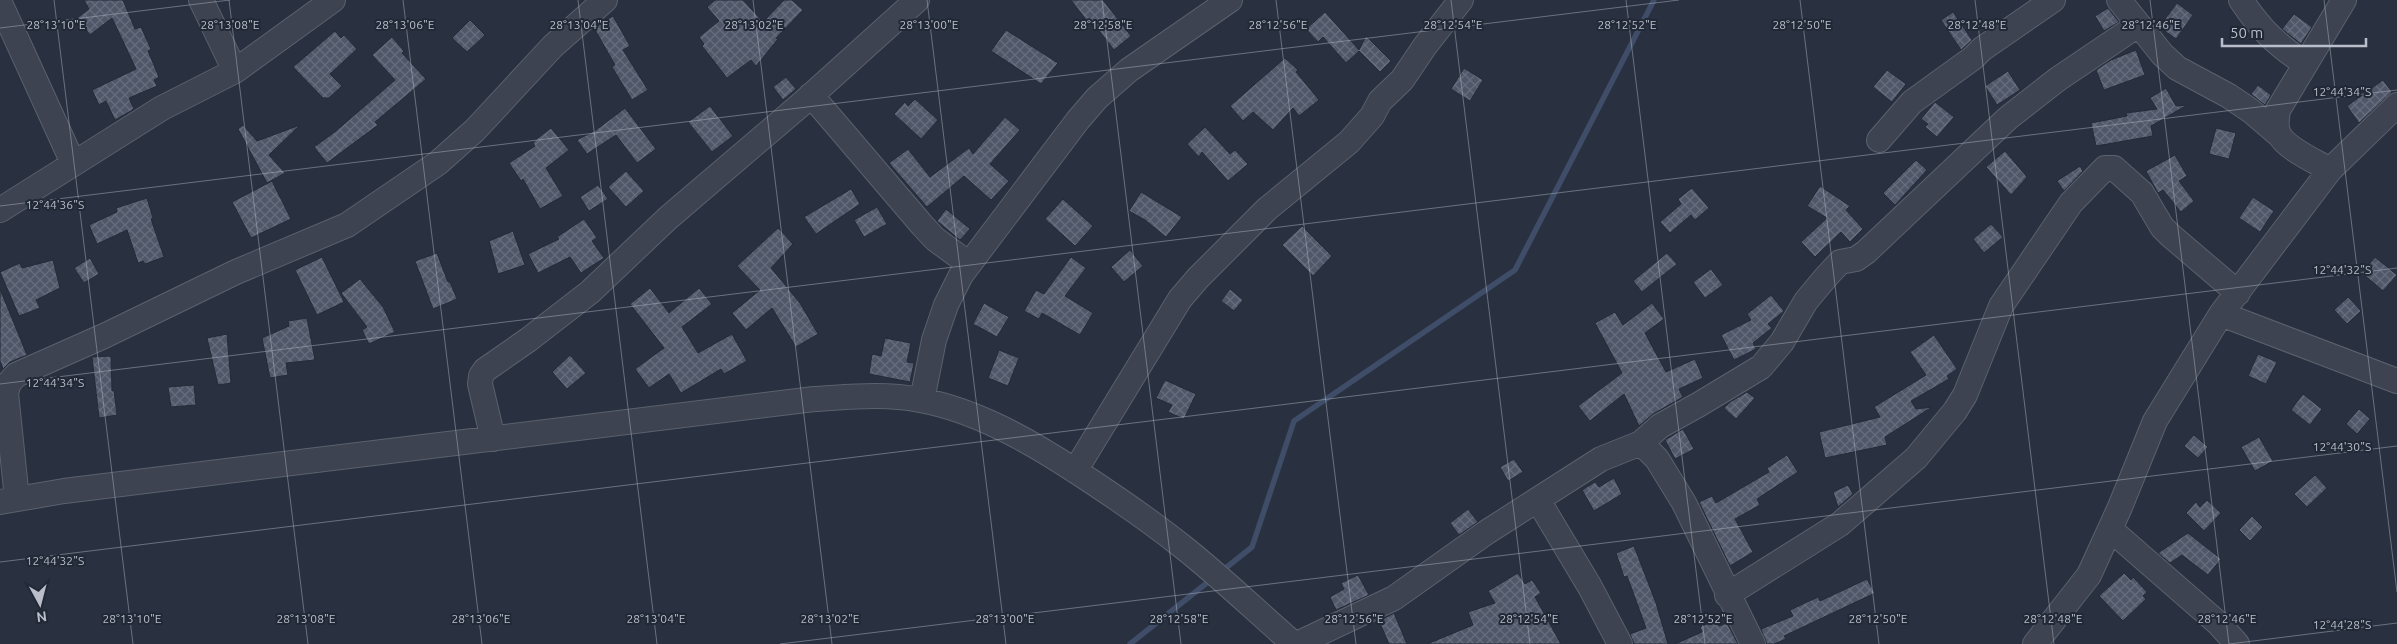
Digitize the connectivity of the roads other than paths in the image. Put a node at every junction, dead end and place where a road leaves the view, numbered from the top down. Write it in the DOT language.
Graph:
graph roads {
  1 [pos="201,0"];
  2 [pos="333,0"];
  3 [pos="605,0"];
  4 [pos="917,0"];
  5 [pos="1230,0"];
  6 [pos="1461,0"];
  7 [pos="2053,0"];
  8 [pos="2119,0"];
  9 [pos="2241,0"];
  10 [pos="2344,0"];
  11 [pos="0,3"];
  12 [pos="2138,25"];
  13 [pos="2305,64"];
  14 [pos="235,71"];
  15 [pos="811,96"];
  16 [pos="2397,105"];
  17 [pos="2279,135"];
  18 [pos="1879,140"];
  19 [pos="73,163"];
  20 [pos="2330,170"];
  21 [pos="0,210"];
  22 [pos="969,264"];
  23 [pos="2238,293"];
  24 [pos="2221,314"];
  25 [pos="2397,381"];
  26 [pos="922,400"];
  27 [pos="493,439"];
  28 [pos="1641,443"];
  29 [pos="1075,471"];
  30 [pos="1538,500"];
  31 [pos="9,501"];
  32 [pos="2110,529"];
  33 [pos="1727,595"];
  34 [pos="1296,644"];
  35 [pos="1620,644"];
  36 [pos="1753,644"];
  37 [pos="2035,644"];
  38 [pos="2237,644"];
  1 -- 14 [label="street"];
  2 -- 14 [label="street"];
  3 -- 31 [label="street"];
  4 -- 15 [label="street"];
  5 -- 22 [label="street"];
  6 -- 29 [label="street"];
  7 -- 18 [label="street"];
  8 -- 12 [label="street"];
  9 -- 13 [label="street"];
  10 -- 13 [label="street"];
  11 -- 19 [label="street"];
  12 -- 17 [label="street"];
  12 -- 28 [label="street"];
  13 -- 17 [label="street"];
  14 -- 19 [label="street"];
  15 -- 22 [label="street"];
  15 -- 27 [label="street"];
  16 -- 20 [label="street"];
  17 -- 20 [label="street"];
  19 -- 21 [label="street"];
  20 -- 23 [label="street"];
  22 -- 26 [label="street"];
  23 -- 24 [label="street"];
  23 -- 33 [label="street"];
  24 -- 25 [label="street"];
  24 -- 32 [label="street"];
  26 -- 27 [label="street"];
  26 -- 29 [label="street"];
  27 -- 31 [label="street"];
  28 -- 30 [label="street"];
  28 -- 33 [label="street"];
  29 -- 34 [label="street"];
  30 -- 34 [label="street"];
  30 -- 35 [label="street"];
  32 -- 37 [label="street"];
  32 -- 38 [label="street"];
  33 -- 36 [label="street"];
}
